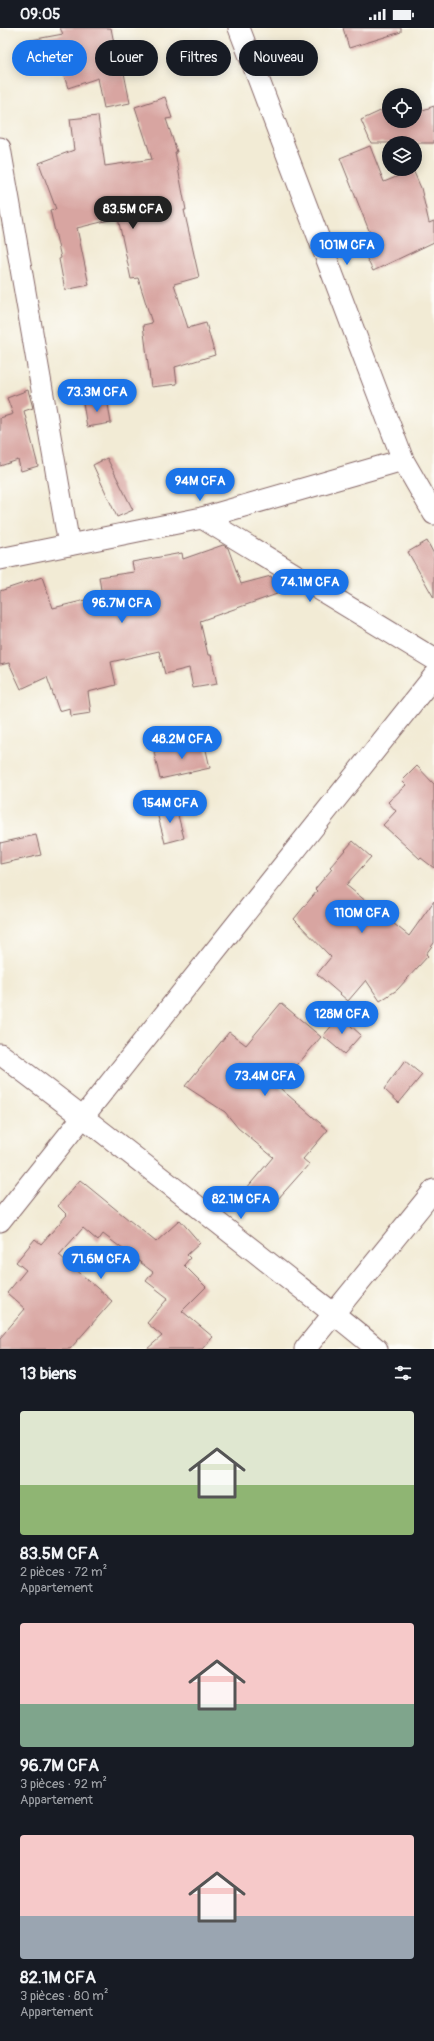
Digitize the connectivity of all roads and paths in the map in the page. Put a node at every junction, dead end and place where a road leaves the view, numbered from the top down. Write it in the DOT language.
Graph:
graph roads {
  1 [pos="239,28"];
  2 [pos="0,148"];
  3 [pos="403,460"];
  4 [pos="434,514"];
  5 [pos="202,518"];
  6 [pos="68,545"];
  7 [pos="0,559"];
  8 [pos="434,659"];
  9 [pos="434,676"];
  10 [pos="0,1054"];
  11 [pos="84,1116"];
  12 [pos="434,1190"];
  13 [pos="0,1221"];
  14 [pos="334,1312"];
  15 [pos="305,1349"];
  16 [pos="377,1349"];
  1 -- 3 [label="street"];
  2 -- 6 [label="street"];
  3 -- 4 [label="street"];
  3 -- 5 [label="street"];
  5 -- 6 [label="street"];
  5 -- 8 [label="street"];
  6 -- 7 [label="street"];
  9 -- 11 [label="street"];
  10 -- 11 [label="street"];
  11 -- 13 [label="street"];
  11 -- 14 [label="street"];
  12 -- 14 [label="street"];
  14 -- 15 [label="street"];
  14 -- 16 [label="street"];
}
